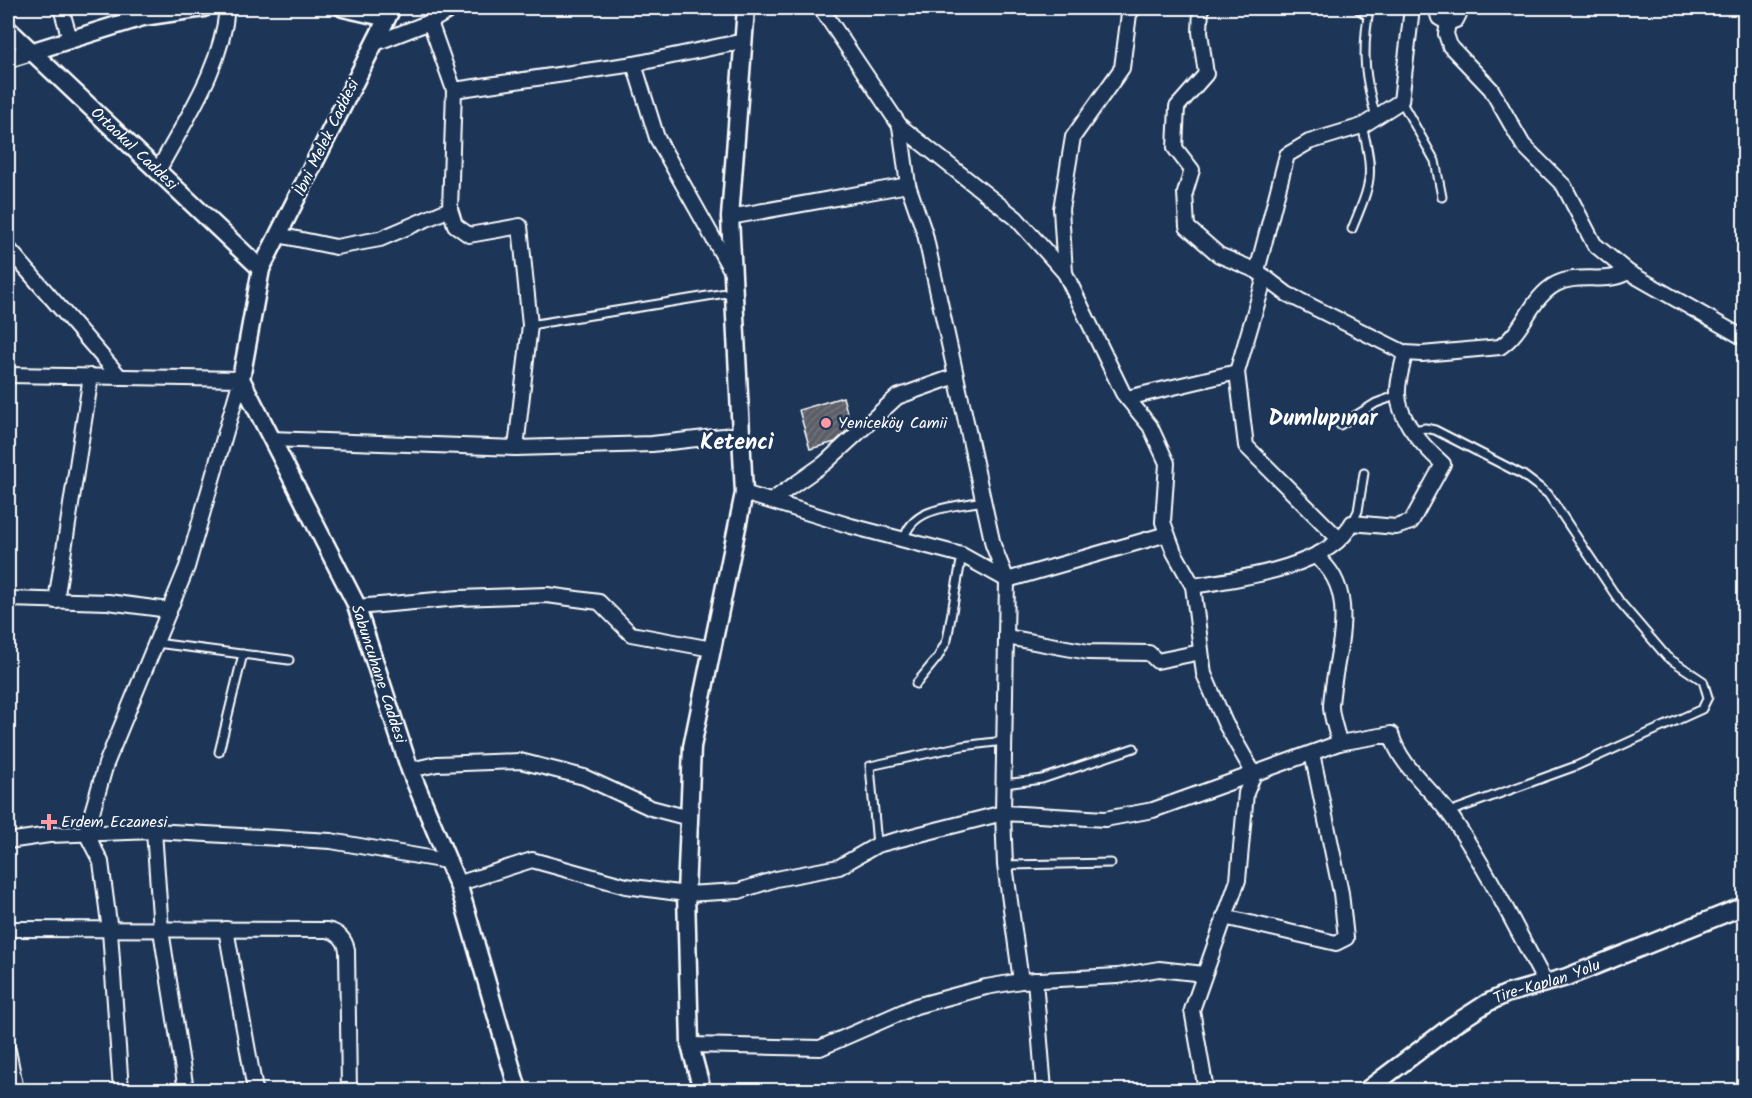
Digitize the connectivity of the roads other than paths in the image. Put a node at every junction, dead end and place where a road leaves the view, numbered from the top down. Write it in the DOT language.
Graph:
graph roads {
  1 [pos="61,8"];
  2 [pos="204,8"];
  3 [pos="227,8"];
  4 [pos="343,8"];
  5 [pos="454,8"];
  6 [pos="746,8"];
  7 [pos="821,8"];
  8 [pos="1134,8"];
  9 [pos="1201,8"];
  10 [pos="1357,8"];
  11 [pos="1412,8"];
  12 [pos="1436,8"];
  13 [pos="1462,8"];
  14 [pos="143,13"];
  15 [pos="390,13"];
  16 [pos="430,22"];
  17 [pos="1448,23"];
  18 [pos="8,29"];
  19 [pos="69,39"];
  20 [pos="744,41"];
  21 [pos="373,44"];
  22 [pos="31,51"];
  23 [pos="8,59"];
  24 [pos="634,64"];
  25 [pos="454,90"];
  26 [pos="1401,101"];
  27 [pos="1376,117"];
  28 [pos="900,126"];
  29 [pos="1362,126"];
  30 [pos="158,171"];
  31 [pos="908,185"];
  32 [pos="1442,196"];
  33 [pos="450,209"];
  34 [pos="730,217"];
  35 [pos="1352,229"];
  36 [pos="278,235"];
  37 [pos="8,248"];
  38 [pos="261,269"];
  39 [pos="731,270"];
  40 [pos="1628,272"];
  41 [pos="1065,273"];
  42 [pos="1261,274"];
  43 [pos="732,292"];
  44 [pos="530,325"];
  45 [pos="1744,338"];
  46 [pos="1405,352"];
  47 [pos="1237,372"];
  48 [pos="8,375"];
  49 [pos="91,376"];
  50 [pos="956,376"];
  51 [pos="120,377"];
  52 [pos="241,379"];
  53 [pos="1398,394"];
  54 [pos="1127,398"];
  55 [pos="1340,425"];
  56 [pos="1413,430"];
  57 [pos="741,434"];
  58 [pos="271,439"];
  59 [pos="516,448"];
  60 [pos="1364,473"];
  61 [pos="744,493"];
  62 [pos="771,501"];
  63 [pos="983,501"];
  64 [pos="1352,522"];
  65 [pos="1167,534"];
  66 [pos="1338,538"];
  67 [pos="904,540"];
  68 [pos="962,555"];
  69 [pos="1315,556"];
  70 [pos="1007,580"];
  71 [pos="1193,586"];
  72 [pos="8,599"];
  73 [pos="56,601"];
  74 [pos="357,607"];
  75 [pos="169,610"];
  76 [pos="1007,637"];
  77 [pos="156,643"];
  78 [pos="712,649"];
  79 [pos="1201,652"];
  80 [pos="243,654"];
  81 [pos="289,660"];
  82 [pos="916,684"];
  83 [pos="1006,741"];
  84 [pos="1339,743"];
  85 [pos="1134,748"];
  86 [pos="219,752"];
  87 [pos="1312,753"];
  88 [pos="410,770"];
  89 [pos="1254,774"];
  90 [pos="1005,784"];
  91 [pos="1449,812"];
  92 [pos="1004,813"];
  93 [pos="689,818"];
  94 [pos="154,831"];
  95 [pos="86,833"];
  96 [pos="8,841"];
  97 [pos="877,845"];
  98 [pos="446,861"];
  99 [pos="1112,863"];
  100 [pos="1005,865"];
  101 [pos="457,884"];
  102 [pos="686,894"];
  103 [pos="1744,906"];
  104 [pos="1224,918"];
  105 [pos="8,929"];
  106 [pos="226,929"];
  107 [pos="161,930"];
  108 [pos="110,931"];
  109 [pos="1204,974"];
  110 [pos="1028,981"];
  111 [pos="1546,984"];
  112 [pos="690,1045"];
  113 [pos="8,1050"];
  114 [pos="16,1090"];
  115 [pos="121,1090"];
  116 [pos="186,1090"];
  117 [pos="255,1090"];
  118 [pos="349,1090"];
  119 [pos="518,1090"];
  120 [pos="702,1090"];
  121 [pos="1044,1090"];
  122 [pos="1206,1090"];
  123 [pos="1367,1090"];
  1 -- 19 [label="street"];
  2 -- 14 [label="street"];
  3 -- 30 [label="street"];
  4 -- 15 [label="street"];
  5 -- 16 [label="street"];
  6 -- 20 [label="street"];
  7 -- 28 [label="street"];
  8 -- 41 [label="street"];
  9 -- 42 [label="street"];
  10 -- 27 [label="lane"];
  11 -- 26 [label="street"];
  12 -- 17 [label="street"];
  13 -- 17 [label="street"];
  14 -- 19 [label="street"];
  15 -- 21 [label="street, İbni Melek Caddesi"];
  16 -- 21 [label="street"];
  16 -- 25 [label="street"];
  17 -- 40 [label="street"];
  18 -- 22 [label="street, Ortaokul Caddesi"];
  19 -- 22 [label="street"];
  20 -- 24 [label="street"];
  20 -- 34 [label="street"];
  21 -- 36 [label="street, İbni Melek Caddesi"];
  22 -- 23 [label="street"];
  22 -- 30 [label="street, Ortaokul Caddesi"];
  24 -- 25 [label="street"];
  24 -- 39 [label="street"];
  25 -- 33 [label="street"];
  26 -- 27 [label="street"];
  26 -- 32 [label="lane"];
  27 -- 29 [label="street"];
  28 -- 31 [label="street"];
  28 -- 41 [label="street"];
  29 -- 35 [label="lane"];
  29 -- 42 [label="street"];
  30 -- 38 [label="street, Ortaokul Caddesi"];
  31 -- 34 [label="street"];
  31 -- 50 [label="street"];
  33 -- 36 [label="street"];
  33 -- 44 [label="street"];
  34 -- 39 [label="street"];
  36 -- 38 [label="street, İbni Melek Caddesi"];
  37 -- 51 [label="street"];
  38 -- 52 [label="street"];
  39 -- 43 [label="street"];
  40 -- 45 [label="street"];
  40 -- 46 [label="street"];
  41 -- 54 [label="street"];
  42 -- 46 [label="street"];
  42 -- 47 [label="street"];
  43 -- 44 [label="lane"];
  43 -- 57 [label="street"];
  44 -- 59 [label="street"];
  46 -- 53 [label="street"];
  47 -- 54 [label="street"];
  47 -- 66 [label="street"];
  48 -- 49 [label="street"];
  49 -- 51 [label="street"];
  49 -- 73 [label="street"];
  50 -- 62 [label="street"];
  50 -- 63 [label="street"];
  51 -- 52 [label="street"];
  52 -- 58 [label="street, Sabuncuhane Caddesi"];
  52 -- 75 [label="street"];
  53 -- 55 [label="lane"];
  53 -- 56 [label="street"];
  54 -- 65 [label="street"];
  56 -- 64 [label="street"];
  56 -- 91 [label="lane"];
  57 -- 59 [label="street"];
  57 -- 61 [label="street"];
  58 -- 59 [label="street"];
  58 -- 74 [label="street, Sabuncuhane Caddesi"];
  60 -- 64 [label="lane"];
  61 -- 62 [label="street"];
  61 -- 78 [label="street"];
  62 -- 67 [label="street"];
  63 -- 67 [label="lane"];
  63 -- 70 [label="street"];
  64 -- 66 [label="street"];
  65 -- 70 [label="street"];
  65 -- 71 [label="street"];
  66 -- 69 [label="street"];
  67 -- 68 [label="street"];
  68 -- 70 [label="street"];
  68 -- 82 [label="lane"];
  69 -- 71 [label="street"];
  69 -- 84 [label="street"];
  70 -- 76 [label="street"];
  71 -- 79 [label="street"];
  72 -- 73 [label="street"];
  73 -- 75 [label="street"];
  74 -- 78 [label="street"];
  74 -- 88 [label="street, Sabuncuhane Caddesi"];
  75 -- 77 [label="street"];
  76 -- 79 [label="street"];
  76 -- 83 [label="street"];
  77 -- 80 [label="lane"];
  77 -- 95 [label="street"];
  78 -- 93 [label="street"];
  79 -- 89 [label="street"];
  80 -- 81 [label="lane"];
  80 -- 86 [label="lane"];
  83 -- 90 [label="street"];
  83 -- 97 [label="lane"];
  84 -- 87 [label="street"];
  84 -- 91 [label="street"];
  85 -- 90 [label="lane"];
  87 -- 89 [label="street"];
  87 -- 104 [label="street"];
  88 -- 93 [label="street"];
  88 -- 98 [label="street, Sabuncuhane Caddesi"];
  89 -- 92 [label="street"];
  89 -- 104 [label="street"];
  90 -- 92 [label="street"];
  91 -- 111 [label="street"];
  92 -- 97 [label="street"];
  92 -- 100 [label="street"];
  93 -- 102 [label="street"];
  94 -- 95 [label="street"];
  94 -- 98 [label="street"];
  94 -- 107 [label="street"];
  95 -- 96 [label="street"];
  95 -- 108 [label="street"];
  97 -- 102 [label="street"];
  98 -- 101 [label="street, Sabuncuhane Caddesi"];
  99 -- 100 [label="lane"];
  100 -- 110 [label="street"];
  101 -- 102 [label="street"];
  101 -- 119 [label="street, Sabuncuhane Caddesi"];
  102 -- 112 [label="street"];
  103 -- 111 [label="street, Tire-Kaplan Yolu"];
  104 -- 109 [label="street"];
  105 -- 108 [label="street"];
  106 -- 107 [label="street"];
  106 -- 117 [label="street"];
  106 -- 118 [label="street"];
  107 -- 108 [label="street"];
  107 -- 116 [label="street"];
  108 -- 115 [label="street"];
  109 -- 110 [label="street"];
  109 -- 122 [label="street"];
  110 -- 112 [label="street"];
  110 -- 121 [label="street"];
  111 -- 123 [label="street, Tire-Kaplan Yolu"];
  112 -- 120 [label="street"];
  113 -- 114 [label="street"];
}
